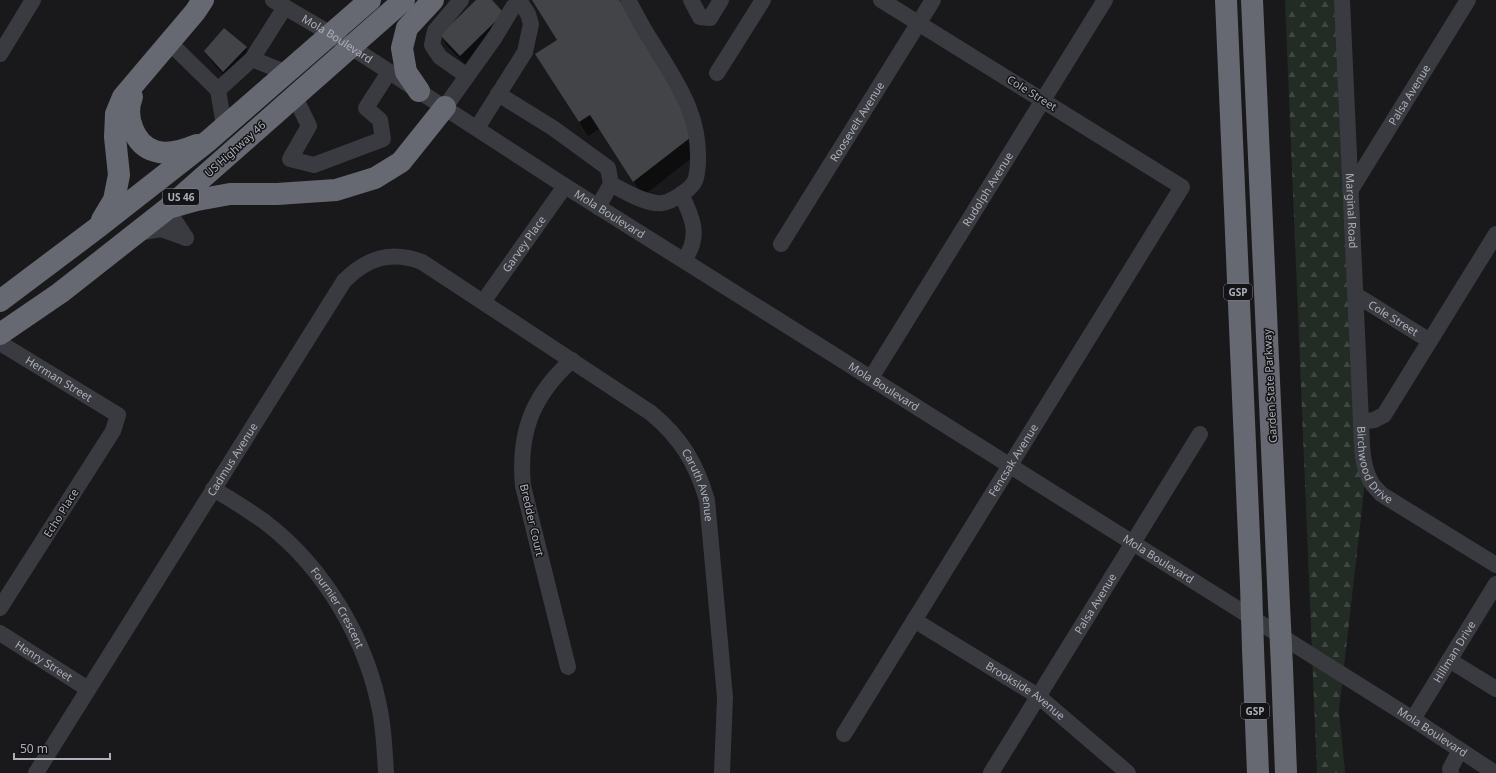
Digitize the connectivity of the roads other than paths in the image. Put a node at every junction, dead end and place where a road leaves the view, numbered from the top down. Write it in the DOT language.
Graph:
graph roads {
  1 [pos="34,0"];
  2 [pos="203,0"];
  3 [pos="370,0"];
  4 [pos="404,0"];
  5 [pos="433,0"];
  6 [pos="461,0"];
  7 [pos="628,0"];
  8 [pos="691,0"];
  9 [pos="721,0"];
  10 [pos="763,0"];
  11 [pos="882,0"];
  12 [pos="933,0"];
  13 [pos="1105,0"];
  14 [pos="1226,0"];
  15 [pos="1252,0"];
  16 [pos="1342,0"];
  17 [pos="1468,0"];
  18 [pos="288,4"];
  19 [pos="516,4"];
  20 [pos="919,23"];
  21 [pos="331,34"];
  22 [pos="169,42"];
  23 [pos="351,47"];
  24 [pos="0,54"];
  25 [pos="252,59"];
  26 [pos="287,72"];
  27 [pos="389,72"];
  28 [pos="717,73"];
  29 [pos="467,76"];
  30 [pos="140,77"];
  31 [pos="218,90"];
  32 [pos="419,91"];
  33 [pos="498,94"];
  34 [pos="295,97"];
  35 [pos="1043,100"];
  36 [pos="445,107"];
  37 [pos="224,126"];
  38 [pos="477,128"];
  39 [pos="208,141"];
  40 [pos="611,184"];
  41 [pos="565,186"];
  42 [pos="1182,187"];
  43 [pos="1350,191"];
  44 [pos="681,194"];
  45 [pos="598,207"];
  46 [pos="167,209"];
  47 [pos="97,228"];
  48 [pos="135,234"];
  49 [pos="1496,234"];
  50 [pos="781,244"];
  51 [pos="684,260"];
  52 [pos="1356,295"];
  53 [pos="0,300"];
  54 [pos="483,302"];
  55 [pos="0,334"];
  56 [pos="1430,341"];
  57 [pos="0,343"];
  58 [pos="572,360"];
  59 [pos="870,378"];
  60 [pos="118,415"];
  61 [pos="1361,422"];
  62 [pos="1200,434"];
  63 [pos="1009,465"];
  64 [pos="214,489"];
  65 [pos="1134,543"];
  66 [pos="1496,564"];
  67 [pos="1496,584"];
  68 [pos="0,608"];
  69 [pos="914,620"];
  70 [pos="0,633"];
  71 [pos="1449,660"];
  72 [pos="568,667"];
  73 [pos="88,689"];
  74 [pos="1496,689"];
  75 [pos="1038,696"];
  76 [pos="1413,719"];
  77 [pos="844,734"];
  78 [pos="1460,750"];
  79 [pos="1493,768"];
  80 [pos="36,773"];
  81 [pos="386,773"];
  82 [pos="722,773"];
  83 [pos="991,773"];
  84 [pos="1128,773"];
  85 [pos="1258,773"];
  86 [pos="1286,773"];
  87 [pos="1451,773"];
  1 -- 24 [label="street"];
  2 -- 22 [label="highway"];
  3 -- 21 [label="highway, US 46"];
  4 -- 23 [label="highway, US 46"];
  5 -- 32 [label="highway"];
  6 -- 29 [label="street"];
  7 -- 44 [label="street"];
  8 -- 9 [label="street"];
  10 -- 28 [label="street"];
  11 -- 20 [label="street, Cole Street"];
  12 -- 20 [label="street, Roosevelt Avenue"];
  13 -- 35 [label="street, Rudolph Avenue"];
  14 -- 85 [label="highway, GSP, bridge"];
  15 -- 86 [label="highway, Garden State Parkway / GSP, bridge"];
  16 -- 43 [label="street, Marginal Road"];
  17 -- 43 [label="street, Palsa Avenue"];
  18 -- 21 [label="street, Mola Boulevard"];
  18 -- 25 [label="street"];
  19 -- 29 [label="street"];
  19 -- 33 [label="street"];
  20 -- 35 [label="street, Cole Street"];
  20 -- 50 [label="street, Roosevelt Avenue"];
  21 -- 23 [label="street, Mola Boulevard"];
  21 -- 26 [label="highway, US 46"];
  22 -- 30 [label="highway"];
  22 -- 31 [label="street"];
  23 -- 27 [label="street, Mola Boulevard"];
  23 -- 34 [label="highway, US Highway 46 / US 46"];
  25 -- 26 [label="street"];
  25 -- 31 [label="street"];
  26 -- 37 [label="highway, US 46"];
  27 -- 32 [label="street, Mola Boulevard"];
  27 -- 34 [label="street"];
  29 -- 36 [label="street"];
  30 -- 39 [label="highway"];
  30 -- 47 [label="highway"];
  31 -- 37 [label="street"];
  32 -- 36 [label="street, Mola Boulevard"];
  33 -- 38 [label="street"];
  33 -- 40 [label="street"];
  34 -- 46 [label="highway, US Highway 46 / US 46"];
  35 -- 42 [label="street, Cole Street"];
  35 -- 59 [label="street, Rudolph Avenue"];
  36 -- 38 [label="street, Mola Boulevard"];
  36 -- 46 [label="highway"];
  37 -- 39 [label="highway, US 46"];
  38 -- 41 [label="street, Mola Boulevard"];
  39 -- 47 [label="highway, US 46"];
  40 -- 44 [label="street"];
  40 -- 45 [label="street"];
  41 -- 45 [label="street, Mola Boulevard"];
  41 -- 54 [label="street, Garvey Place"];
  42 -- 63 [label="street, Fencsak Avenue"];
  43 -- 52 [label="street, Marginal Road"];
  44 -- 51 [label="street"];
  45 -- 51 [label="street, Mola Boulevard"];
  46 -- 48 [label="highway, US Highway 46 / US 46"];
  46 -- 48 [label="street"];
  47 -- 53 [label="highway, US 46"];
  48 -- 55 [label="highway, US Highway 46 / US 46"];
  49 -- 56 [label="street, Birchwood Drive"];
  51 -- 59 [label="street, Mola Boulevard"];
  52 -- 56 [label="street, Cole Street"];
  52 -- 61 [label="street, Marginal Road"];
  54 -- 58 [label="street, Caruth Avenue"];
  54 -- 64 [label="street, Cadmus Avenue"];
  56 -- 61 [label="street, Birchwood Drive"];
  57 -- 60 [label="street, Herman Street"];
  58 -- 72 [label="street, Bredder Court"];
  58 -- 82 [label="street, Caruth Avenue"];
  59 -- 63 [label="street, Mola Boulevard"];
  60 -- 68 [label="street, Echo Place"];
  61 -- 66 [label="street, Birchwood Drive"];
  62 -- 65 [label="street, Palsa Avenue"];
  63 -- 65 [label="street, Mola Boulevard"];
  63 -- 69 [label="street, Fencsak Avenue"];
  64 -- 73 [label="street, Cadmus Avenue"];
  64 -- 81 [label="street, Fournier Crescent"];
  65 -- 75 [label="street, Palsa Avenue"];
  65 -- 76 [label="street, Mola Boulevard"];
  67 -- 71 [label="street, Hillman Drive"];
  69 -- 75 [label="street, Brookside Avenue"];
  69 -- 77 [label="street, Fencsak Avenue"];
  70 -- 73 [label="street, Henry Street"];
  71 -- 74 [label="street"];
  71 -- 76 [label="street, Hillman Drive"];
  73 -- 80 [label="street, Cadmus Avenue"];
  75 -- 83 [label="street, Palsa Avenue"];
  75 -- 84 [label="street, Brookside Avenue"];
  76 -- 78 [label="street, Mola Boulevard"];
  78 -- 79 [label="street, Mola Boulevard"];
  78 -- 87 [label="street"];
}
